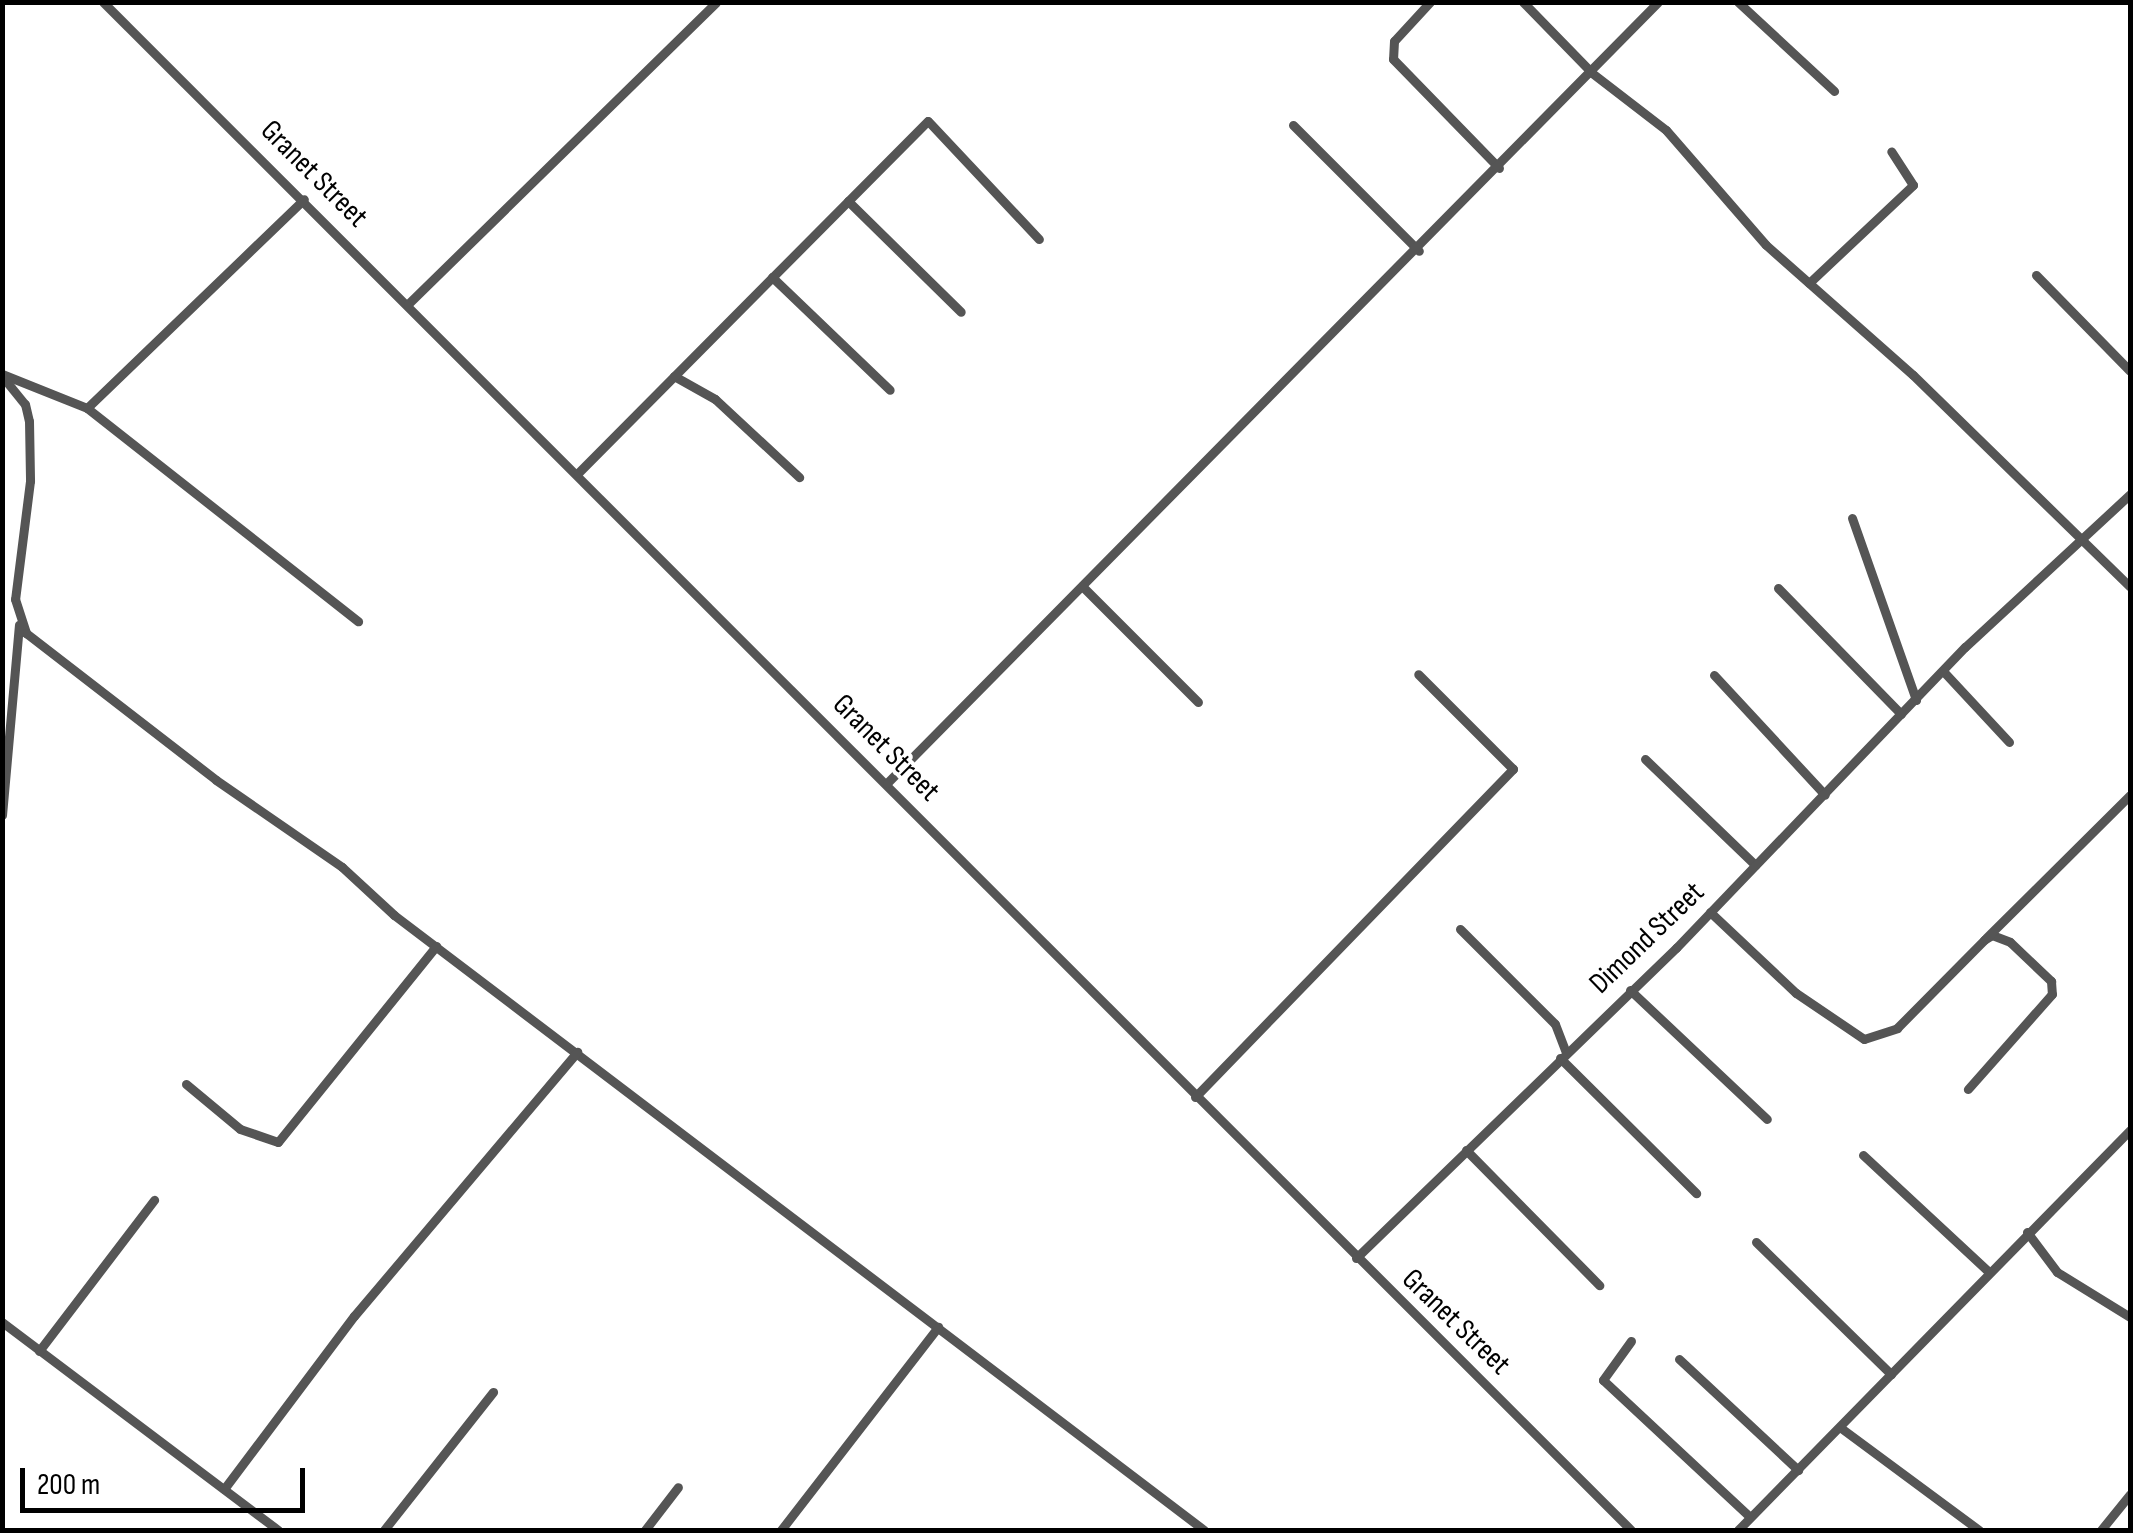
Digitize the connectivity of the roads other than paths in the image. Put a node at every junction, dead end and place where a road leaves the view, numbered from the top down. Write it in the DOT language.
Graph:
graph roads {
  1 [pos="103,2"];
  2 [pos="716,2"];
  3 [pos="1430,2"];
  4 [pos="1523,2"];
  5 [pos="1658,2"];
  6 [pos="1738,2"];
  7 [pos="1592,73"];
  8 [pos="1834,91"];
  9 [pos="1293,125"];
  10 [pos="1891,151"];
  11 [pos="1499,168"];
  12 [pos="304,199"];
  13 [pos="848,201"];
  14 [pos="1039,239"];
  15 [pos="1418,251"];
  16 [pos="2036,276"];
  17 [pos="772,278"];
  18 [pos="1808,283"];
  19 [pos="408,304"];
  20 [pos="961,312"];
  21 [pos="2130,371"];
  22 [pos="2,374"];
  23 [pos="674,376"];
  24 [pos="890,390"];
  25 [pos="87,408"];
  26 [pos="578,473"];
  27 [pos="799,477"];
  28 [pos="2130,494"];
  29 [pos="1852,518"];
  30 [pos="2079,544"];
  31 [pos="1082,586"];
  32 [pos="2130,587"];
  33 [pos="1778,588"];
  34 [pos="358,622"];
  35 [pos="19,625"];
  36 [pos="1943,671"];
  37 [pos="1418,674"];
  38 [pos="1714,675"];
  39 [pos="1916,700"];
  40 [pos="1198,702"];
  41 [pos="1902,714"];
  42 [pos="2009,742"];
  43 [pos="1645,760"];
  44 [pos="887,784"];
  45 [pos="1825,795"];
  46 [pos="2130,795"];
  47 [pos="2,815"];
  48 [pos="1755,865"];
  49 [pos="1710,912"];
  50 [pos="1460,929"];
  51 [pos="1984,940"];
  52 [pos="436,946"];
  53 [pos="1630,990"];
  54 [pos="577,1052"];
  55 [pos="1564,1055"];
  56 [pos="186,1084"];
  57 [pos="1968,1089"];
  58 [pos="1195,1097"];
  59 [pos="1767,1119"];
  60 [pos="2130,1130"];
  61 [pos="1466,1150"];
  62 [pos="1863,1155"];
  63 [pos="1696,1193"];
  64 [pos="154,1200"];
  65 [pos="2028,1232"];
  66 [pos="1756,1242"];
  67 [pos="1356,1258"];
  68 [pos="1989,1272"];
  69 [pos="1600,1284"];
  70 [pos="2130,1318"];
  71 [pos="2,1322"];
  72 [pos="938,1327"];
  73 [pos="1631,1341"];
  74 [pos="38,1351"];
  75 [pos="1679,1358"];
  76 [pos="1891,1374"];
  77 [pos="493,1392"];
  78 [pos="1841,1428"];
  79 [pos="1798,1470"];
  80 [pos="678,1487"];
  81 [pos="224,1489"];
  82 [pos="2130,1494"];
  83 [pos="1750,1517"];
  84 [pos="278,1530"];
  85 [pos="384,1530"];
  86 [pos="644,1530"];
  87 [pos="781,1530"];
  88 [pos="1204,1530"];
  89 [pos="1631,1530"];
  90 [pos="1738,1530"];
  91 [pos="1979,1530"];
  92 [pos="2101,1530"];
  1 -- 12 [label="street, Granet Street"];
  2 -- 19 [label="street"];
  3 -- 11 [label="street"];
  4 -- 7 [label="street"];
  5 -- 7 [label="street"];
  6 -- 8 [label="street"];
  7 -- 11 [label="street"];
  7 -- 18 [label="street"];
  9 -- 15 [label="street"];
  10 -- 18 [label="street"];
  11 -- 15 [label="street"];
  12 -- 19 [label="street, Granet Street"];
  12 -- 25 [label="street"];
  13 -- 14 [label="street"];
  13 -- 17 [label="street"];
  13 -- 20 [label="street"];
  15 -- 31 [label="street"];
  16 -- 21 [label="street"];
  17 -- 23 [label="street"];
  17 -- 24 [label="street"];
  18 -- 30 [label="street"];
  19 -- 26 [label="street, Granet Street"];
  22 -- 25 [label="street"];
  22 -- 35 [label="street"];
  23 -- 26 [label="street"];
  23 -- 27 [label="street"];
  25 -- 34 [label="street"];
  26 -- 44 [label="street, Granet Street"];
  28 -- 30 [label="street"];
  29 -- 39 [label="street"];
  30 -- 32 [label="street"];
  30 -- 36 [label="street, Dimond Street"];
  31 -- 40 [label="street"];
  31 -- 44 [label="street"];
  33 -- 41 [label="street"];
  35 -- 47 [label="street"];
  35 -- 52 [label="street"];
  36 -- 39 [label="street, Dimond Street"];
  36 -- 42 [label="street"];
  37 -- 58 [label="street"];
  38 -- 45 [label="street"];
  39 -- 41 [label="street, Dimond Street"];
  41 -- 45 [label="street, Dimond Street"];
  43 -- 48 [label="street"];
  44 -- 58 [label="street, Granet Street"];
  45 -- 48 [label="street, Dimond Street"];
  46 -- 51 [label="street"];
  48 -- 49 [label="street, Dimond Street"];
  49 -- 51 [label="street"];
  49 -- 53 [label="street, Dimond Street"];
  50 -- 55 [label="street"];
  51 -- 57 [label="street"];
  52 -- 54 [label="street"];
  52 -- 56 [label="street"];
  53 -- 55 [label="street, Dimond Street"];
  53 -- 59 [label="street"];
  54 -- 72 [label="street"];
  54 -- 81 [label="street"];
  55 -- 61 [label="street, Dimond Street"];
  55 -- 63 [label="street"];
  58 -- 67 [label="street, Granet Street"];
  60 -- 65 [label="street"];
  61 -- 67 [label="street, Dimond Street"];
  61 -- 69 [label="street"];
  62 -- 68 [label="street"];
  64 -- 74 [label="street"];
  65 -- 68 [label="street"];
  65 -- 70 [label="street"];
  66 -- 76 [label="street"];
  67 -- 89 [label="street, Granet Street"];
  68 -- 76 [label="street"];
  71 -- 74 [label="street"];
  72 -- 87 [label="street"];
  72 -- 88 [label="street"];
  73 -- 83 [label="street"];
  74 -- 81 [label="street"];
  75 -- 79 [label="street"];
  76 -- 78 [label="street"];
  77 -- 85 [label="street"];
  78 -- 79 [label="street"];
  78 -- 91 [label="street"];
  79 -- 83 [label="street"];
  80 -- 86 [label="street"];
  81 -- 84 [label="street"];
  82 -- 92 [label="street"];
  83 -- 90 [label="street"];
}
